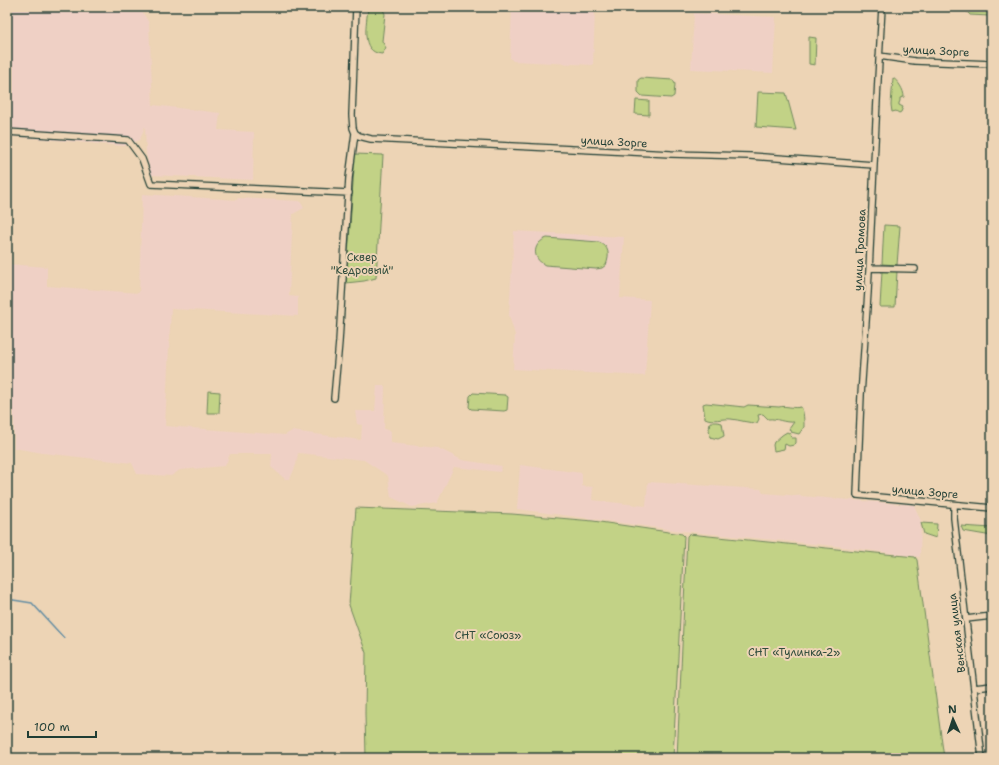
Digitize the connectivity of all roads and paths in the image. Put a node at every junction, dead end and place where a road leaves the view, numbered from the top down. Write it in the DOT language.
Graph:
graph roads {
  1 [pos="356,7"];
  2 [pos="882,7"];
  3 [pos="879,56"];
  4 [pos="992,64"];
  5 [pos="7,132"];
  6 [pos="355,133"];
  7 [pos="874,165"];
  8 [pos="349,193"];
  9 [pos="870,268"];
  10 [pos="915,269"];
  11 [pos="334,398"];
  12 [pos="857,495"];
  13 [pos="954,505"];
  14 [pos="992,508"];
  15 [pos="992,616"];
  16 [pos="966,619"];
  17 [pos="992,686"];
  18 [pos="974,688"];
  19 [pos="982,758"];
  1 -- 6 [label="street"];
  2 -- 3 [label="street, улица Громова"];
  3 -- 4 [label="street, улица Зорге"];
  3 -- 7 [label="street, улица Громова"];
  5 -- 8 [label="street"];
  6 -- 7 [label="street, улица Зорге"];
  6 -- 8 [label="street"];
  7 -- 9 [label="street, улица Громова"];
  8 -- 11 [label="street"];
  9 -- 10 [label="street"];
  9 -- 12 [label="street, улица Громова"];
  12 -- 13 [label="street, улица Зорге"];
  13 -- 14 [label="street, улица Зорге"];
  13 -- 16 [label="street, Венская улица"];
  15 -- 16 [label="street"];
  16 -- 18 [label="street, Венская улица"];
  17 -- 18 [label="street"];
  18 -- 19 [label="street, Венская улица"];
}
